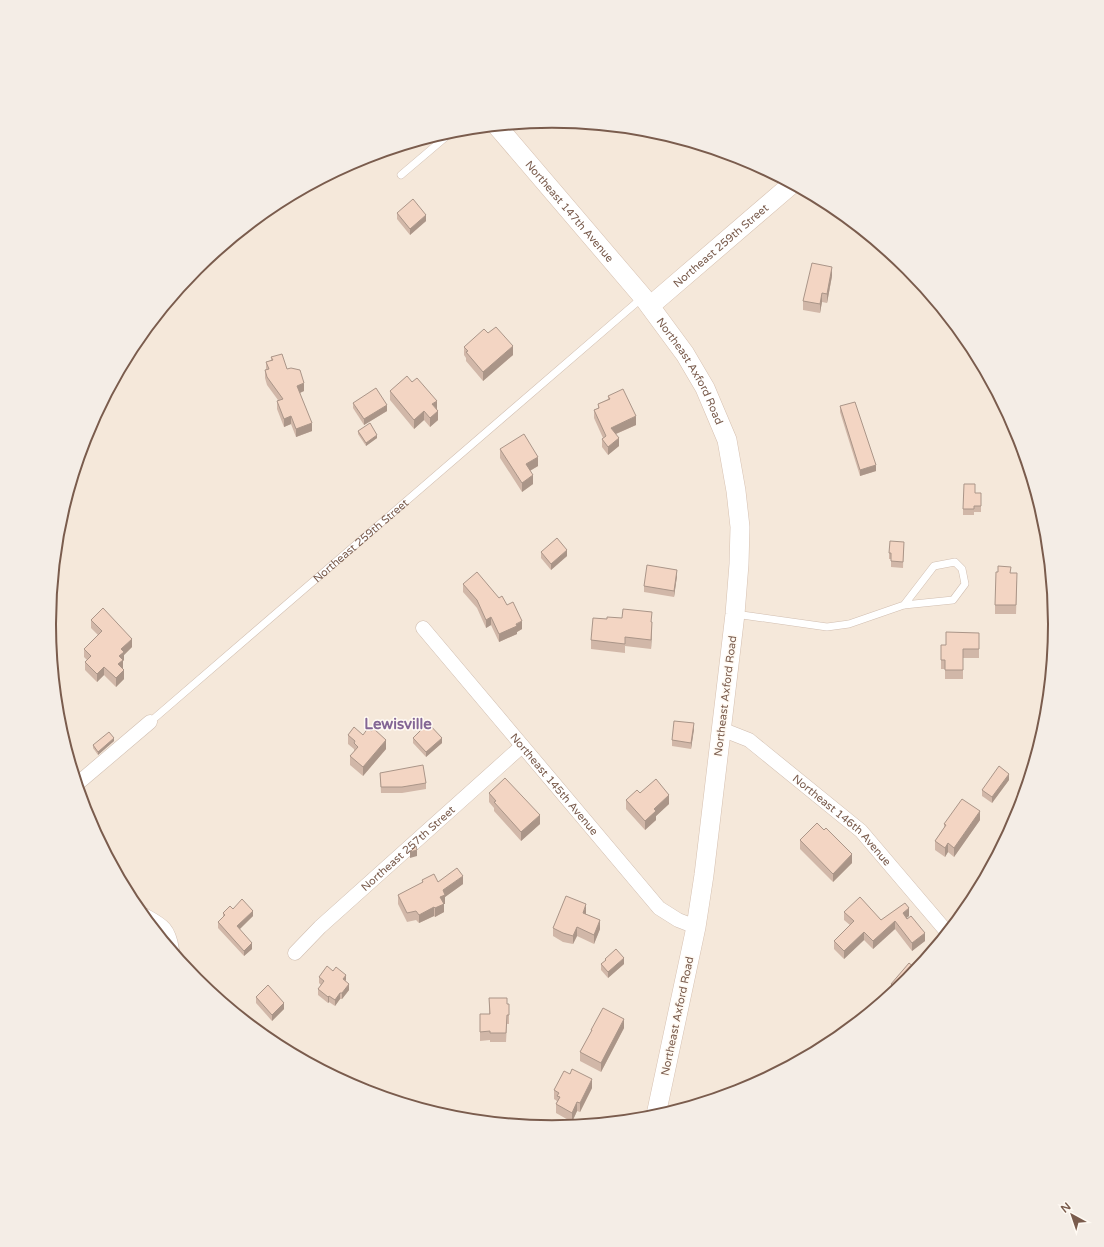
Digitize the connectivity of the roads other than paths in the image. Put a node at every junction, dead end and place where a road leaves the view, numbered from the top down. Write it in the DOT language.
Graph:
graph roads {
  1 [pos="501,131"];
  2 [pos="442,140"];
  3 [pos="401,175"];
  4 [pos="788,188"];
  5 [pos="646,302"];
  6 [pos="904,605"];
  7 [pos="735,614"];
  8 [pos="423,628"];
  9 [pos="150,722"];
  10 [pos="721,729"];
  11 [pos="522,746"];
  12 [pos="81,781"];
  13 [pos="156,921"];
  14 [pos="696,927"];
  15 [pos="944,928"];
  16 [pos="171,941"];
  17 [pos="295,953"];
  18 [pos="657,1108"];
  1 -- 5 [label="main road, Northeast 147th Avenue"];
  2 -- 3 [label="lane"];
  4 -- 5 [label="main road, Northeast 259th Street"];
  5 -- 7 [label="main road, Northeast Axford Road"];
  5 -- 9 [label="lane, Northeast 259th Street"];
  6 -- 6 [label="lane"];
  6 -- 7 [label="lane"];
  7 -- 10 [label="main road, Northeast Axford Road"];
  8 -- 11 [label="street, Northeast 145th Avenue"];
  9 -- 12 [label="street, Northeast 259th Street"];
  10 -- 14 [label="main road, Northeast Axford Road"];
  10 -- 15 [label="street, Northeast 146th Avenue"];
  11 -- 14 [label="street, Northeast 145th Avenue"];
  11 -- 17 [label="street, Northeast 257th Street"];
  13 -- 16 [label="street"];
  14 -- 18 [label="main road, Northeast Axford Road"];
}
